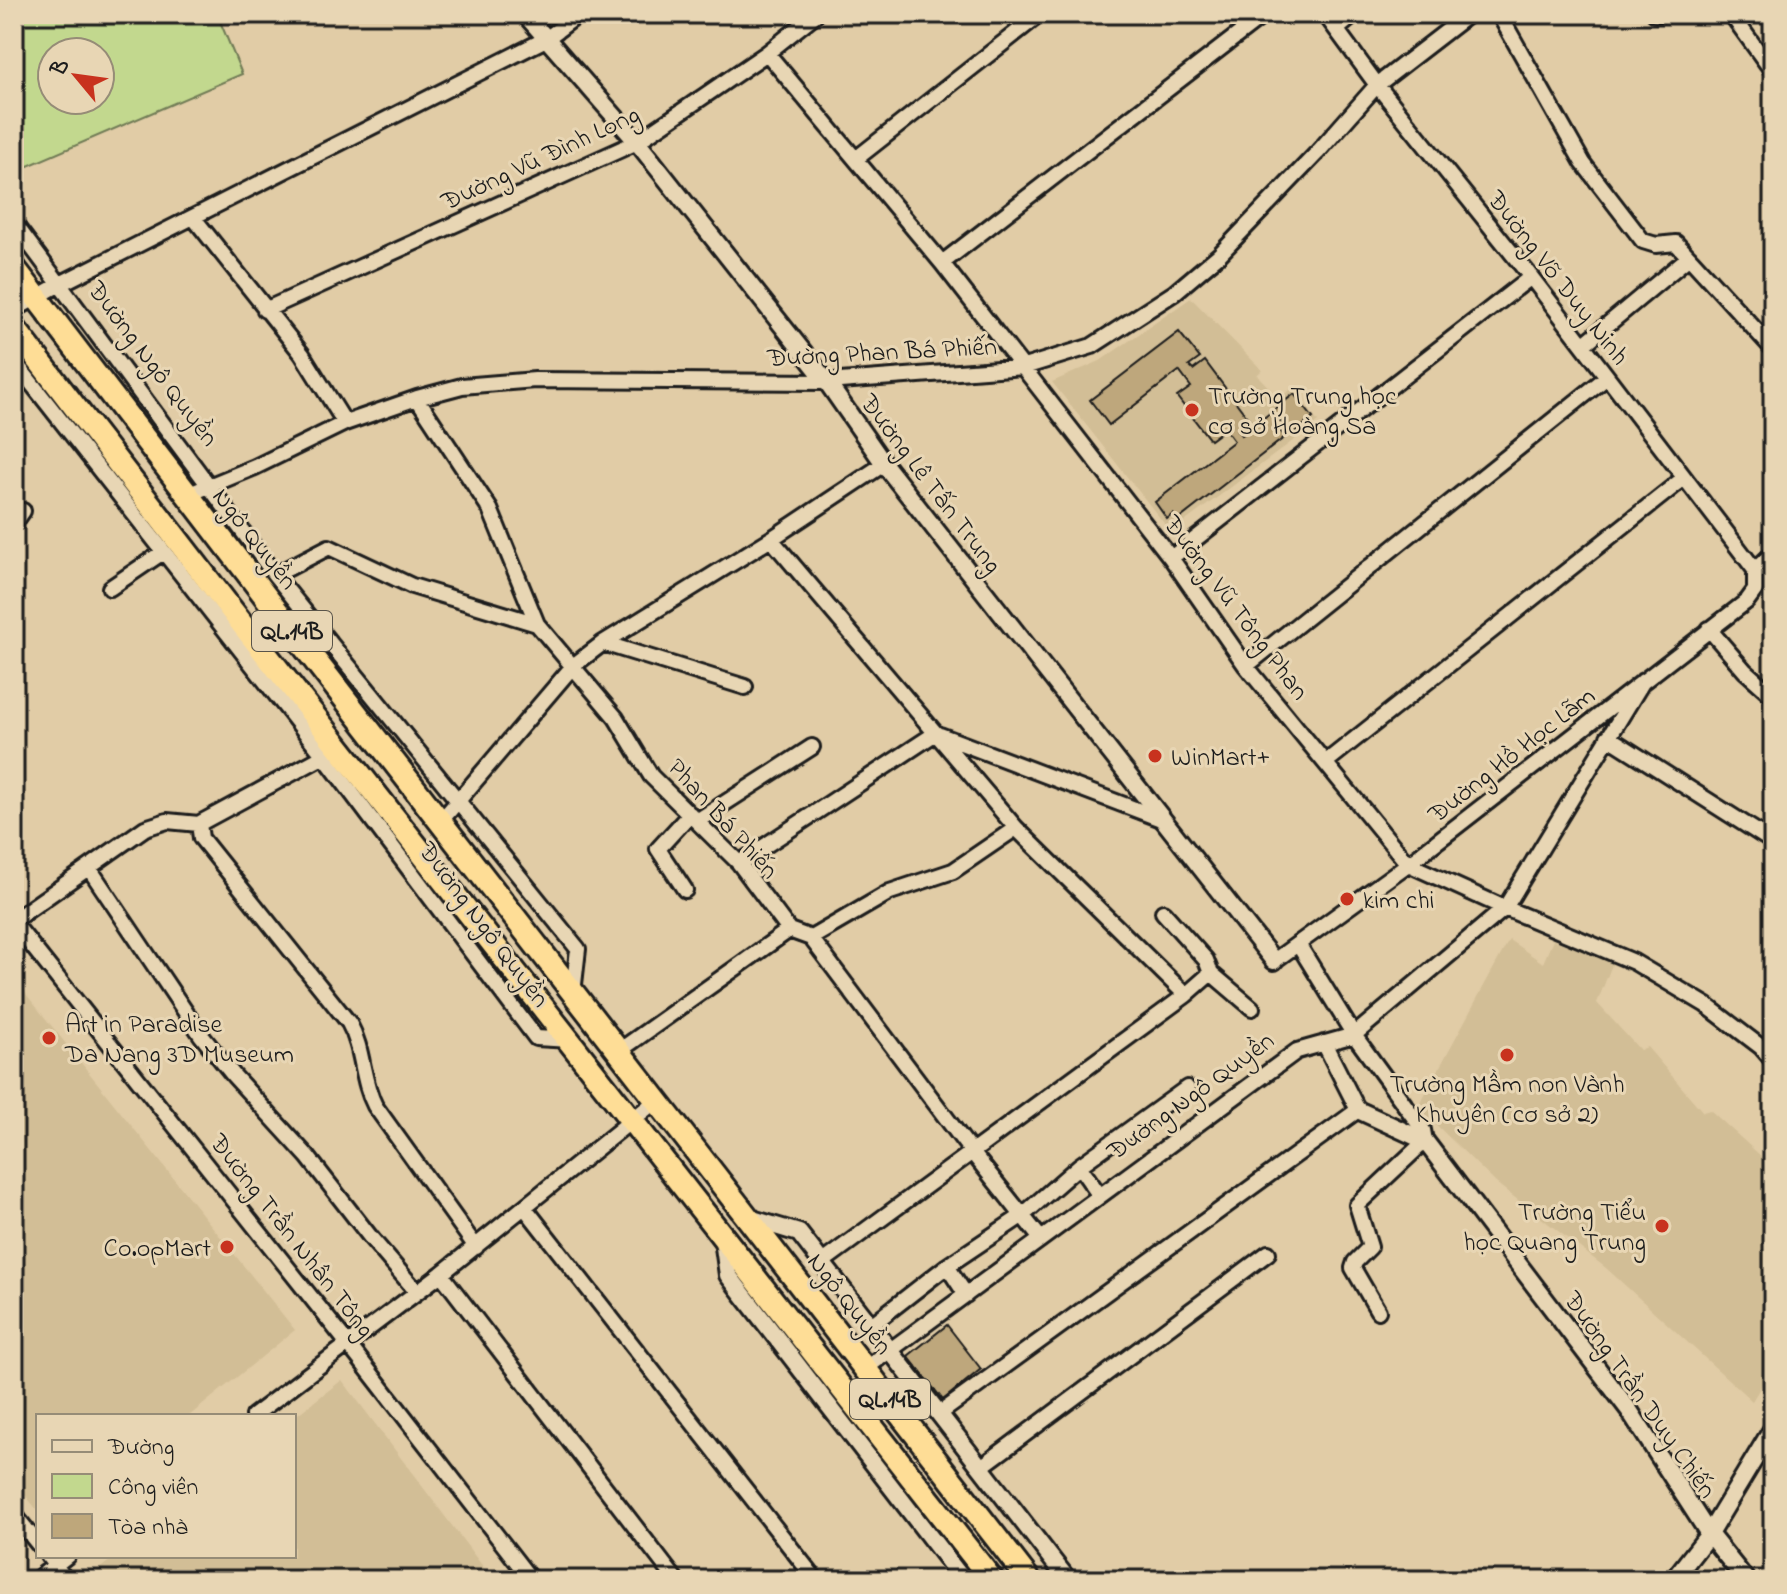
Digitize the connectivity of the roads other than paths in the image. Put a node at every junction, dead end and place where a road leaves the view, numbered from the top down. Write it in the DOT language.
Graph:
graph roads {
  1 [pos="525,14"];
  2 [pos="579,14"];
  3 [pos="816,14"];
  4 [pos="1040,14"];
  5 [pos="1265,14"];
  6 [pos="1325,14"];
  7 [pos="1355,14"];
  8 [pos="1469,14"];
  9 [pos="1499,14"];
  10 [pos="1731,14"];
  11 [pos="1337,29"];
  12 [pos="546,39"];
  13 [pos="767,53"];
  14 [pos="1773,72"];
  15 [pos="1377,85"];
  16 [pos="637,142"];
  17 [pos="857,158"];
  18 [pos="193,217"];
  19 [pos="14,223"];
  20 [pos="1689,257"];
  21 [pos="942,263"];
  22 [pos="14,268"];
  23 [pos="1531,277"];
  24 [pos="60,284"];
  25 [pos="36,297"];
  26 [pos="14,310"];
  27 [pos="265,310"];
  28 [pos="14,328"];
  29 [pos="1583,345"];
  30 [pos="1773,349"];
  31 [pos="14,361"];
  32 [pos="1024,367"];
  33 [pos="1607,377"];
  34 [pos="827,382"];
  35 [pos="417,398"];
  36 [pos="345,423"];
  37 [pos="884,464"];
  38 [pos="1684,478"];
  39 [pos="210,486"];
  40 [pos="187,495"];
  41 [pos="771,539"];
  42 [pos="163,552"];
  43 [pos="1773,553"];
  44 [pos="1171,558"];
  45 [pos="1755,570"];
  46 [pos="275,575"];
  47 [pos="110,588"];
  48 [pos="537,624"];
  49 [pos="1709,629"];
  50 [pos="603,643"];
  51 [pos="573,666"];
  52 [pos="1246,666"];
  53 [pos="1643,681"];
  54 [pos="745,687"];
  55 [pos="1773,696"];
  56 [pos="936,733"];
  57 [pos="1608,737"];
  58 [pos="812,747"];
  59 [pos="324,756"];
  60 [pos="1326,762"];
  61 [pos="457,801"];
  62 [pos="693,817"];
  63 [pos="1161,819"];
  64 [pos="440,822"];
  65 [pos="199,824"];
  66 [pos="1016,828"];
  67 [pos="1773,842"];
  68 [pos="739,863"];
  69 [pos="1408,864"];
  70 [pos="89,868"];
  71 [pos="685,890"];
  72 [pos="1505,908"];
  73 [pos="1163,912"];
  74 [pos="14,921"];
  75 [pos="789,930"];
  76 [pos="811,938"];
  77 [pos="1298,944"];
  78 [pos="1274,961"];
  79 [pos="1211,973"];
  80 [pos="573,993"];
  81 [pos="1186,995"];
  82 [pos="1252,1008"];
  83 [pos="1354,1035"];
  84 [pos="570,1040"];
  85 [pos="1324,1043"];
  86 [pos="619,1051"];
  87 [pos="1773,1061"];
  88 [pos="1187,1088"];
  89 [pos="657,1100"];
  90 [pos="1358,1110"];
  91 [pos="633,1120"];
  92 [pos="1425,1141"];
  93 [pos="971,1151"];
  94 [pos="1079,1166"];
  95 [pos="1100,1196"];
  96 [pos="525,1208"];
  97 [pos="1023,1215"];
  98 [pos="749,1218"];
  99 [pos="722,1234"];
  100 [pos="1041,1239"];
  101 [pos="476,1247"];
  102 [pos="1268,1253"];
  103 [pos="821,1263"];
  104 [pos="947,1266"];
  105 [pos="441,1274"];
  106 [pos="417,1292"];
  107 [pos="966,1295"];
  108 [pos="1378,1311"];
  109 [pos="870,1326"];
  110 [pos="348,1344"];
  111 [pos="889,1351"];
  112 [pos="866,1368"];
  113 [pos="256,1414"];
  114 [pos="939,1414"];
  115 [pos="1773,1428"];
  116 [pos="981,1467"];
  117 [pos="14,1514"];
  118 [pos="1709,1534"];
  119 [pos="36,1542"];
  120 [pos="57,1559"];
  121 [pos="36,1580"];
  122 [pos="66,1580"];
  123 [pos="531,1580"];
  124 [pos="676,1580"];
  125 [pos="816,1580"];
  126 [pos="963,1580"];
  127 [pos="992,1580"];
  128 [pos="1029,1580"];
  129 [pos="1068,1580"];
  130 [pos="1673,1580"];
  131 [pos="1746,1580"];
  1 -- 12 [label="street, Đường Lê Tấn Trung"];
  2 -- 12 [label="street"];
  3 -- 13 [label="street, Đường Vũ Đình Long"];
  4 -- 17 [label="street"];
  5 -- 21 [label="street"];
  6 -- 11 [label="street, Đường Võ Duy Ninh"];
  7 -- 11 [label="street"];
  8 -- 15 [label="street, Đường Phan Bá Phiến"];
  9 -- 20 [label="street"];
  10 -- 14 [label="street"];
  11 -- 15 [label="street, Đường Võ Duy Ninh"];
  12 -- 16 [label="street, Đường Lê Tấn Trung"];
  12 -- 18 [label="street"];
  13 -- 16 [label="street, Đường Vũ Đình Long"];
  13 -- 17 [label="street, Đường Vũ Tông Phan"];
  15 -- 23 [label="street, Đường Võ Duy Ninh"];
  15 -- 32 [label="street, Đường Phan Bá Phiến"];
  16 -- 27 [label="street, Đường Vũ Đình Long"];
  16 -- 34 [label="street, Đường Lê Tấn Trung"];
  17 -- 21 [label="street, Đường Vũ Tông Phan"];
  18 -- 24 [label="street"];
  18 -- 27 [label="street"];
  19 -- 24 [label="street, Đường Ngô Quyền"];
  20 -- 29 [label="street"];
  20 -- 30 [label="street"];
  21 -- 32 [label="street, Đường Vũ Tông Phan"];
  22 -- 25 [label="highway, Ngô Quyền / QL.14B"];
  23 -- 29 [label="street, Đường Võ Duy Ninh"];
  23 -- 44 [label="street"];
  24 -- 25 [label="street"];
  24 -- 39 [label="street, Đường Ngô Quyền"];
  25 -- 26 [label="street"];
  25 -- 40 [label="highway, Ngô Quyền / QL.14B"];
  27 -- 36 [label="street"];
  28 -- 84 [label="highway, QL.14B"];
  29 -- 33 [label="street, Đường Võ Duy Ninh"];
  31 -- 42 [label="street, Đường Ngô Quyền"];
  32 -- 34 [label="street, Đường Phan Bá Phiến"];
  32 -- 44 [label="street, Đường Vũ Tông Phan"];
  33 -- 38 [label="street, Đường Võ Duy Ninh"];
  33 -- 52 [label="street"];
  34 -- 35 [label="street, Đường Phan Bá Phiến"];
  34 -- 37 [label="street, Đường Lê Tấn Trung"];
  35 -- 36 [label="street, Đường Phan Bá Phiến"];
  35 -- 48 [label="street, Phan Bá Phiến"];
  36 -- 39 [label="street, Đường Phan Bá Phiến"];
  37 -- 41 [label="street, Đường Ngô Quyền"];
  37 -- 63 [label="street, Đường Lê Tấn Trung"];
  38 -- 45 [label="street, Đường Võ Duy Ninh"];
  38 -- 60 [label="street"];
  39 -- 40 [label="street, Đường Phan Bá Phiến"];
  39 -- 46 [label="street, Đường Ngô Quyền"];
  40 -- 64 [label="highway, Ngô Quyền / QL.14B"];
  41 -- 50 [label="street, Đường Ngô Quyền"];
  41 -- 56 [label="street"];
  42 -- 47 [label="street"];
  42 -- 59 [label="street, Đường Ngô Quyền"];
  43 -- 45 [label="street"];
  44 -- 52 [label="street, Đường Vũ Tông Phan"];
  45 -- 49 [label="street, Đường Hồ Học Lãm"];
  46 -- 48 [label="street"];
  46 -- 61 [label="street, Đường Ngô Quyền"];
  48 -- 51 [label="street, Phan Bá Phiến"];
  49 -- 53 [label="street, Đường Hồ Học Lãm"];
  49 -- 55 [label="street"];
  50 -- 51 [label="street, Đường Ngô Quyền"];
  50 -- 54 [label="street"];
  51 -- 61 [label="street, Đường Ngô Quyền"];
  51 -- 62 [label="street, Phan Bá Phiến"];
  52 -- 60 [label="street, Đường Vũ Tông Phan"];
  53 -- 57 [label="street, Đường Ngô Quyền"];
  53 -- 69 [label="street, Đường Hồ Học Lãm"];
  56 -- 63 [label="street"];
  56 -- 66 [label="street"];
  56 -- 68 [label="street"];
  57 -- 67 [label="street"];
  57 -- 72 [label="street, Đường Ngô Quyền"];
  58 -- 62 [label="street"];
  59 -- 65 [label="street"];
  59 -- 84 [label="street, Đường Ngô Quyền"];
  60 -- 69 [label="street, Đường Vũ Tông Phan"];
  61 -- 64 [label="street, Đường Ngô Quyền"];
  61 -- 80 [label="street, Đường Ngô Quyền"];
  62 -- 68 [label="street, Phan Bá Phiến"];
  62 -- 71 [label="street"];
  63 -- 78 [label="street, Đường Lê Tấn Trung"];
  64 -- 80 [label="highway, Ngô Quyền / QL.14B"];
  65 -- 70 [label="street"];
  65 -- 101 [label="street"];
  66 -- 76 [label="street"];
  66 -- 81 [label="street"];
  68 -- 75 [label="street, Phan Bá Phiến"];
  69 -- 72 [label="street, Đường Vũ Tông Phan"];
  69 -- 77 [label="street, Đường Hồ Học Lãm"];
  70 -- 74 [label="street"];
  70 -- 106 [label="street"];
  72 -- 83 [label="street, Đường Ngô Quyền"];
  72 -- 87 [label="street, Đường Vũ Tông Phan"];
  73 -- 79 [label="street"];
  74 -- 110 [label="street, Đường Trần Nhân Tông"];
  75 -- 76 [label="street"];
  75 -- 86 [label="street"];
  76 -- 93 [label="street"];
  77 -- 78 [label="street, Đường Hồ Học Lãm"];
  77 -- 83 [label="street"];
  79 -- 81 [label="street"];
  79 -- 82 [label="street"];
  80 -- 86 [label="highway, Đường Ngô Quyền / QL.14B"];
  81 -- 93 [label="street"];
  83 -- 85 [label="street, Đường Ngô Quyền"];
  83 -- 92 [label="street"];
  84 -- 91 [label="highway, QL.14B"];
  85 -- 90 [label="street"];
  85 -- 95 [label="street, Đường Ngô Quyền"];
  86 -- 89 [label="highway, Đường Ngô Quyền / QL.14B"];
  88 -- 94 [label="street"];
  89 -- 91 [label="street"];
  89 -- 98 [label="highway, Ngô Quyền / QL.14B"];
  90 -- 92 [label="street, Đường Trần Duy Chiến"];
  90 -- 114 [label="street"];
  91 -- 96 [label="street"];
  91 -- 99 [label="highway, QL.14B"];
  92 -- 108 [label="street"];
  92 -- 118 [label="street, Đường Trần Duy Chiến"];
  93 -- 97 [label="street"];
  93 -- 103 [label="street"];
  94 -- 95 [label="street"];
  94 -- 97 [label="street"];
  95 -- 100 [label="street, Đường Ngô Quyền"];
  96 -- 101 [label="street"];
  96 -- 125 [label="street"];
  97 -- 100 [label="street"];
  97 -- 104 [label="street"];
  98 -- 103 [label="street"];
  98 -- 112 [label="highway, Ngô Quyền / QL.14B"];
  99 -- 126 [label="street"];
  99 -- 127 [label="highway, QL.14B"];
  100 -- 107 [label="street, Đường Ngô Quyền"];
  101 -- 105 [label="street"];
  102 -- 116 [label="street"];
  103 -- 109 [label="street"];
  104 -- 107 [label="street"];
  104 -- 109 [label="street"];
  105 -- 106 [label="street"];
  105 -- 124 [label="street"];
  106 -- 110 [label="street"];
  107 -- 111 [label="street, Đường Ngô Quyền"];
  109 -- 111 [label="street"];
  110 -- 113 [label="street"];
  110 -- 123 [label="street, Đường Trần Nhân Tông"];
  111 -- 112 [label="street, Đường Ngô Quyền"];
  111 -- 114 [label="street"];
  112 -- 128 [label="highway, Ngô Quyền / QL.14B"];
  114 -- 116 [label="street"];
  115 -- 118 [label="street"];
  116 -- 129 [label="street"];
  117 -- 119 [label="street"];
  118 -- 130 [label="street"];
  118 -- 131 [label="street, Đường Trần Duy Chiến"];
  120 -- 121 [label="street"];
  120 -- 122 [label="street"];
}
